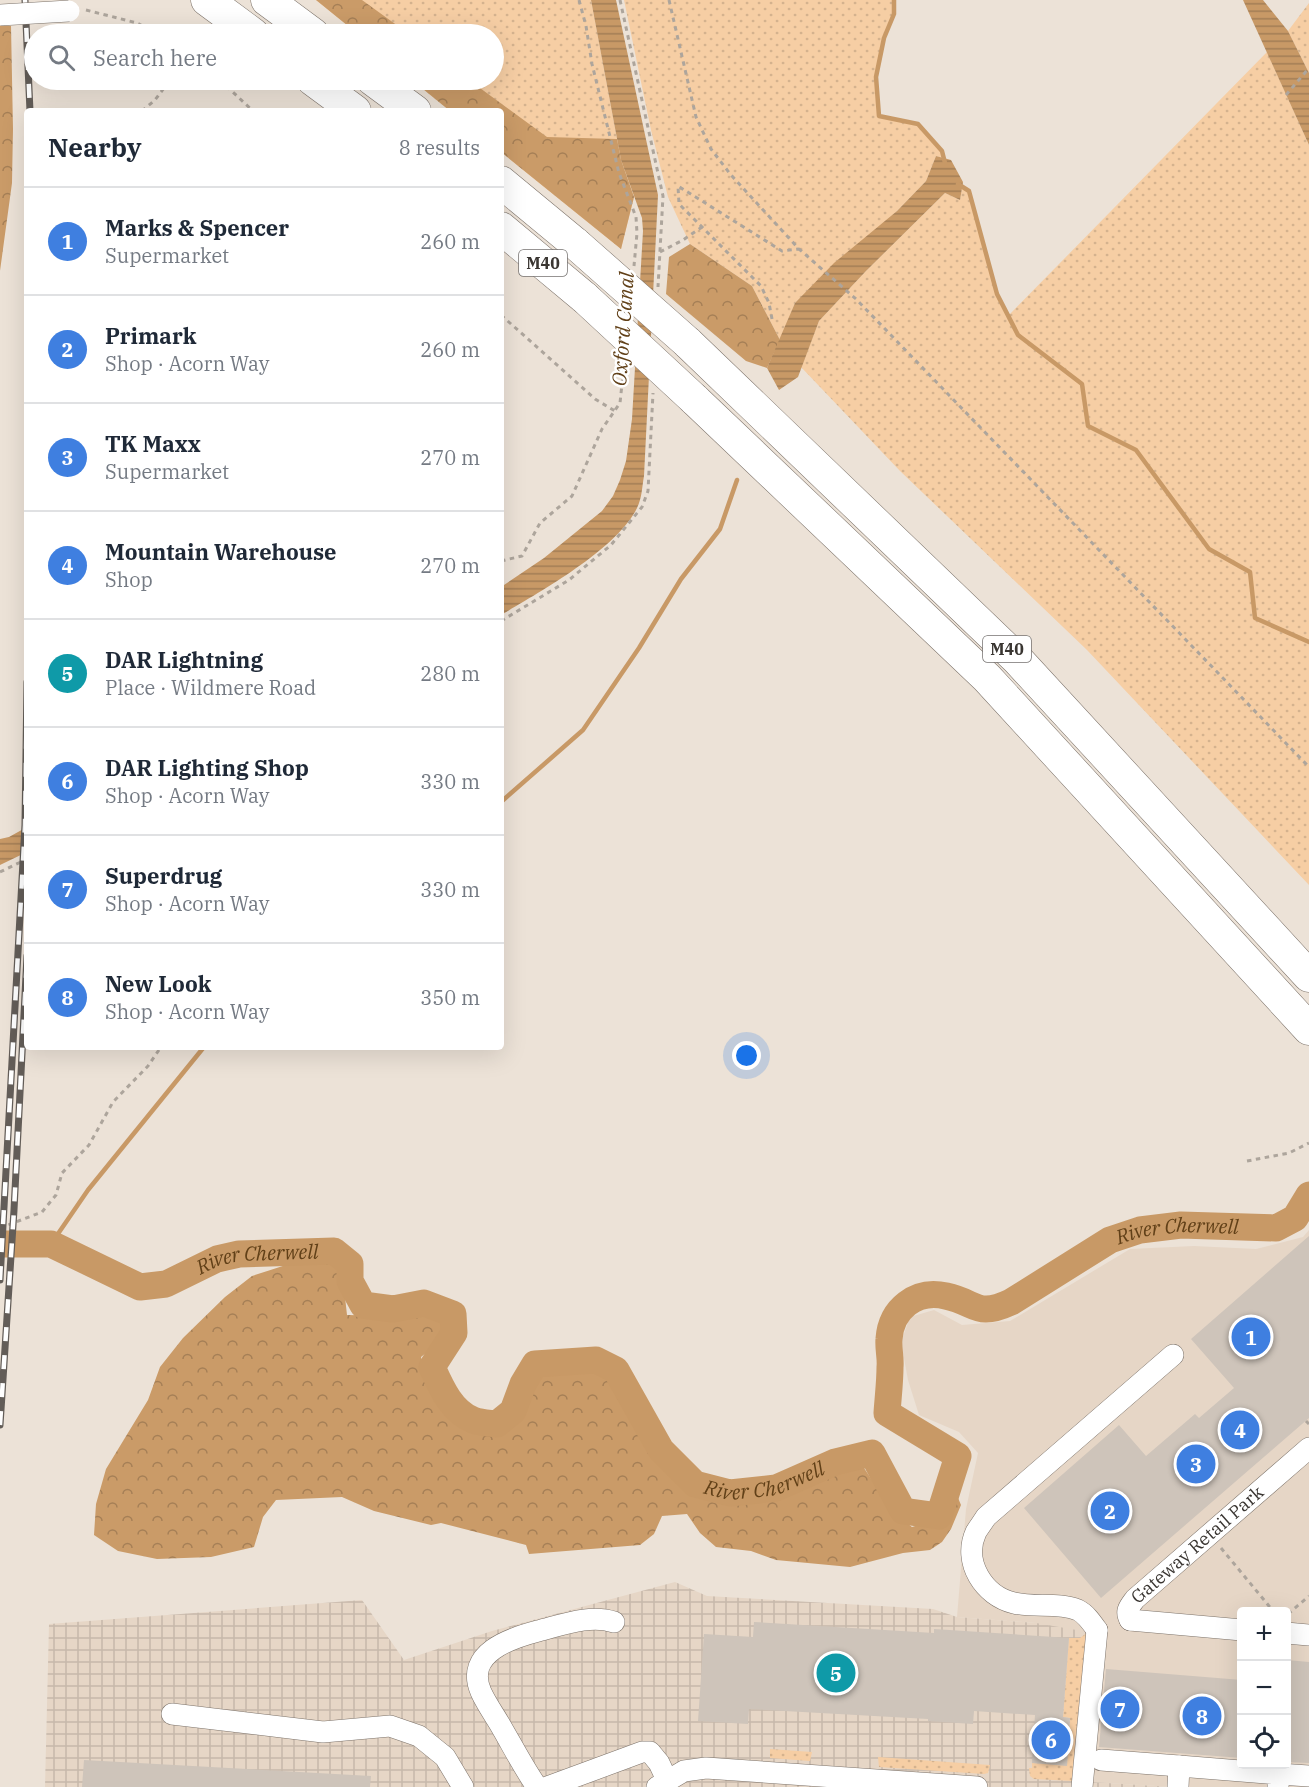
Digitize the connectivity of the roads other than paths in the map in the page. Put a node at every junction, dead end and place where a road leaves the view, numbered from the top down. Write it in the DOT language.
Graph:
graph roads {
  1 [pos="207,0"];
  2 [pos="267,0"];
  3 [pos="69,11"];
  4 [pos="0,15"];
  5 [pos="239,24"];
  6 [pos="299,24"];
  7 [pos="327,90"];
  8 [pos="387,90"];
  9 [pos="351,108"];
  10 [pos="411,108"];
  11 [pos="504,184"];
  12 [pos="504,230"];
  13 [pos="1309,976"];
  14 [pos="1309,1029"];
  15 [pos="1173,1355"];
  16 [pos="1309,1448"];
  17 [pos="1130,1620"];
  18 [pos="614,1622"];
  19 [pos="1096,1630"];
  20 [pos="1237,1630"];
  21 [pos="1291,1633"];
  22 [pos="1309,1635"];
  23 [pos="172,1714"];
  24 [pos="1101,1760"];
  25 [pos="1309,1776"];
  26 [pos="1178,1777"];
  27 [pos="1279,1780"];
  28 [pos="662,1783"];
  29 [pos="912,1785"];
  30 [pos="463,1787"];
  31 [pos="537,1787"];
  32 [pos="547,1787"];
  33 [pos="977,1787"];
  34 [pos="1082,1787"];
  1 -- 5 [label="highway"];
  2 -- 6 [label="highway"];
  3 -- 4 [label="street, bridge"];
  7 -- 9 [label="highway"];
  8 -- 10 [label="highway"];
  11 -- 13 [label="highway, M40, bridge"];
  12 -- 14 [label="highway, M40, bridge"];
  15 -- 19 [label="street"];
  16 -- 17 [label="street, Gateway Retail Park"];
  17 -- 19 [label="street"];
  17 -- 20 [label="street, Gateway Retail Park"];
  18 -- 31 [label="street"];
  19 -- 34 [label="street"];
  21 -- 22 [label="street"];
  23 -- 30 [label="street"];
  24 -- 26 [label="street"];
  25 -- 27 [label="street"];
  26 -- 27 [label="street"];
  28 -- 29 [label="street"];
  28 -- 32 [label="street"];
  29 -- 33 [label="street"];
}
